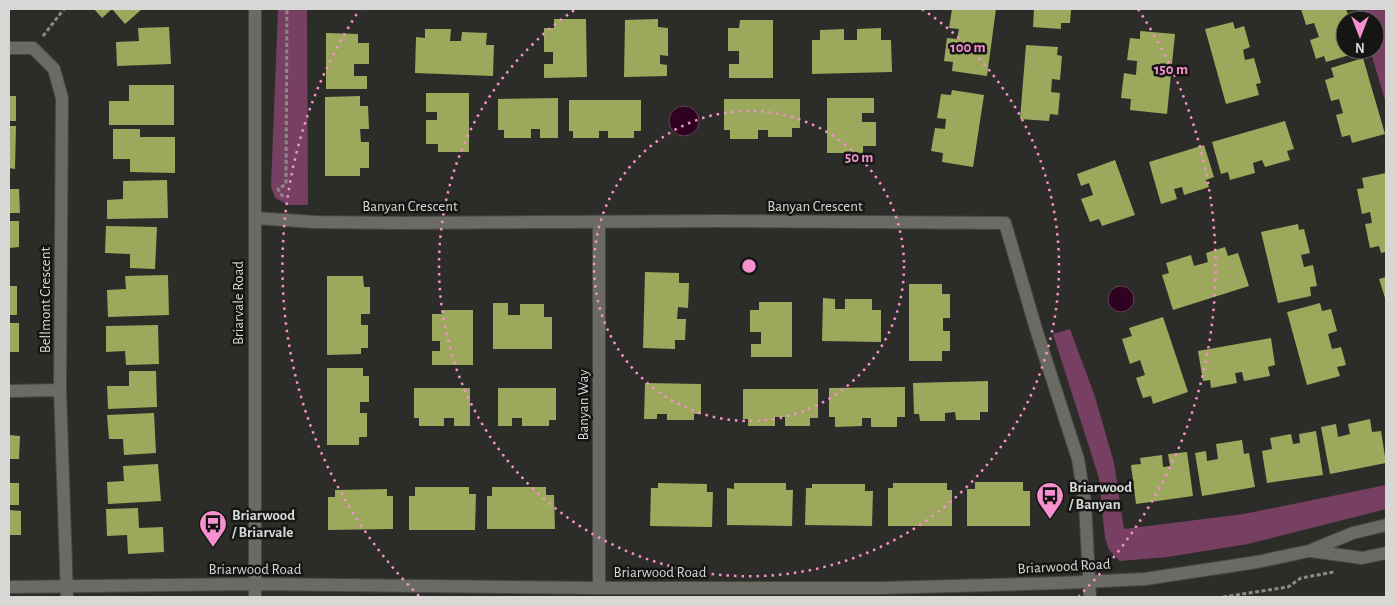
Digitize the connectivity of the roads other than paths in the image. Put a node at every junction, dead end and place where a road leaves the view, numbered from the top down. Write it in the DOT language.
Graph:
graph roads {
  1 [pos="255,9"];
  2 [pos="9,48"];
  3 [pos="255,218"];
  4 [pos="598,222"];
  5 [pos="60,390"];
  6 [pos="9,391"];
  7 [pos="1386,525"];
  8 [pos="1309,551"];
  9 [pos="1386,553"];
  10 [pos="1088,581"];
  11 [pos="254,584"];
  12 [pos="9,587"];
  13 [pos="599,588"];
  14 [pos="67,592"];
  15 [pos="817,592"];
  16 [pos="254,597"];
  17 [pos="1090,597"];
  1 -- 3 [label="street, Briarvale Road"];
  2 -- 5 [label="street, Bellmont Crescent"];
  3 -- 4 [label="street, Banyan Crescent"];
  3 -- 11 [label="street, Briarvale Road"];
  4 -- 10 [label="street, Banyan Crescent"];
  4 -- 13 [label="street, Banyan Way"];
  5 -- 6 [label="street"];
  5 -- 14 [label="street, Bellmont Crescent"];
  7 -- 8 [label="street, Briarwood Road"];
  8 -- 9 [label="street, Briarwood Road"];
  8 -- 10 [label="street, Briarwood Road"];
  10 -- 15 [label="street, Briarwood Road"];
  10 -- 17 [label="street"];
  11 -- 13 [label="street, Briarwood Road"];
  11 -- 14 [label="street, Briarwood Road"];
  11 -- 16 [label="street, Briarvale Road"];
  12 -- 14 [label="street, Briarwood Road"];
  13 -- 15 [label="street, Briarwood Road"];
}
